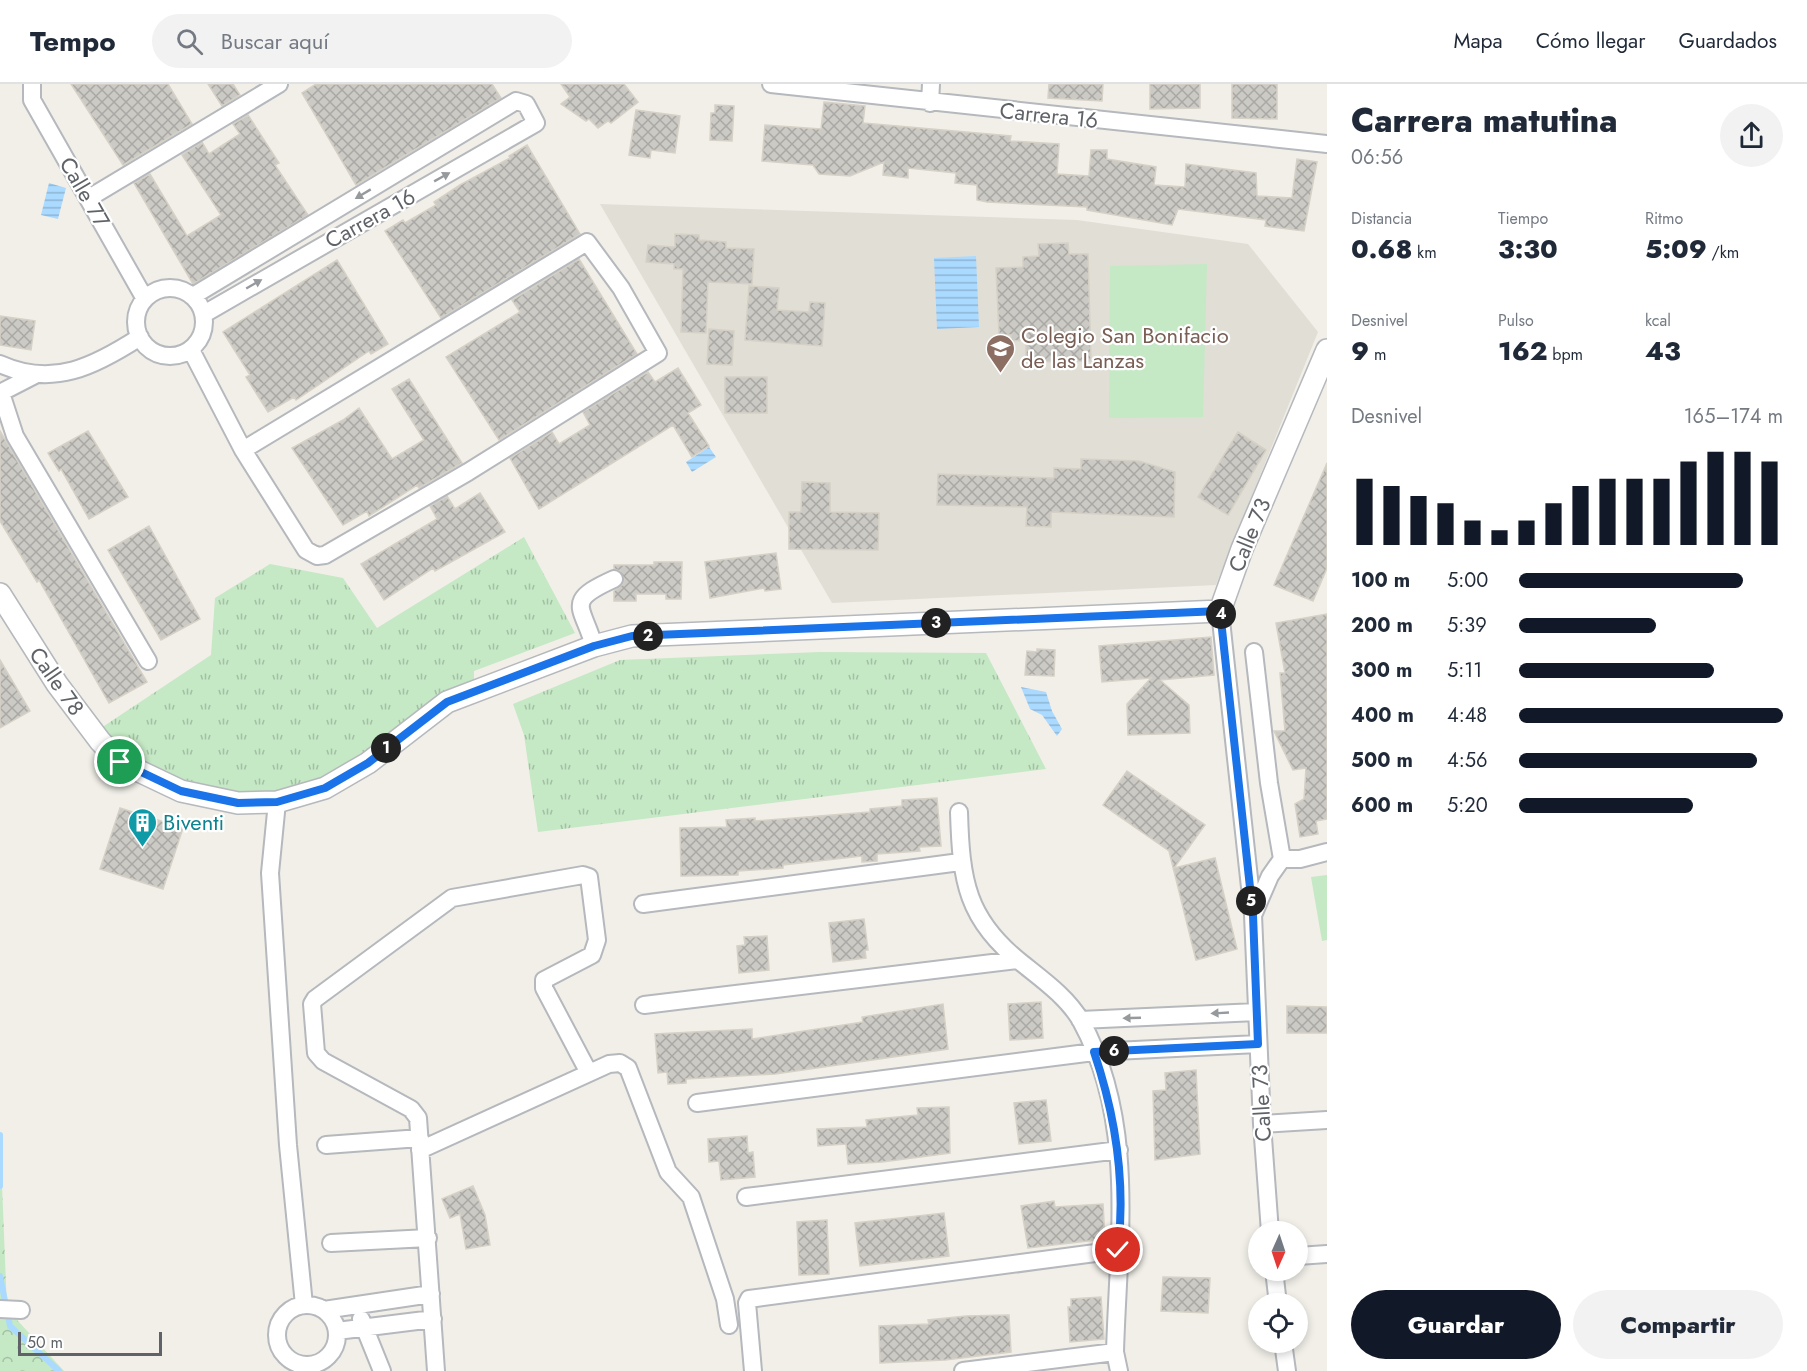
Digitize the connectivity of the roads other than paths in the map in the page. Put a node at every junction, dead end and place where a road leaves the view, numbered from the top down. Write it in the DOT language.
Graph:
graph roads {
  1 [pos="32,84"];
  2 [pos="279,84"];
  3 [pos="771,84"];
  4 [pos="931,84"];
  5 [pos="930,103"];
  6 [pos="1327,144"];
  7 [pos="89,198"];
  8 [pos="306,228"];
  9 [pos="318,247"];
  10 [pos="193,296"];
  11 [pos="145,299"];
  12 [pos="204,314"];
  13 [pos="140,337"];
  14 [pos="191,350"];
  15 [pos="1327,350"];
  16 [pos="0,364"];
  17 [pos="35,375"];
  18 [pos="1,393"];
  19 [pos="243,450"];
  20 [pos="614,579"];
  21 [pos="0,594"];
  22 [pos="1220,611"];
  23 [pos="594,646"];
  24 [pos="1254,652"];
  25 [pos="148,661"];
  26 [pos="277,802"];
  27 [pos="959,812"];
  28 [pos="1327,852"];
  29 [pos="1282,859"];
  30 [pos="960,862"];
  31 [pos="643,904"];
  32 [pos="1253,915"];
  33 [pos="1017,960"];
  34 [pos="644,1005"];
  35 [pos="1257,1012"];
  36 [pos="1080,1020"];
  37 [pos="1258,1044"];
  38 [pos="1094,1052"];
  39 [pos="589,1073"];
  40 [pos="697,1103"];
  41 [pos="1327,1120"];
  42 [pos="1262,1124"];
  43 [pos="420,1144"];
  44 [pos="326,1145"];
  45 [pos="1119,1150"];
  46 [pos="746,1197"];
  47 [pos="1269,1221"];
  48 [pos="428,1238"];
  49 [pos="331,1243"];
  50 [pos="1118,1250"];
  51 [pos="1327,1254"];
  52 [pos="1308,1255"];
  53 [pos="431,1294"];
  54 [pos="304,1305"];
  55 [pos="353,1305"];
  56 [pos="0,1309"];
  57 [pos="21,1310"];
  58 [pos="324,1310"];
  59 [pos="433,1319"];
  60 [pos="729,1325"];
  61 [pos="366,1327"];
  62 [pos="337,1331"];
  63 [pos="1115,1352"];
  64 [pos="1285,1353"];
  65 [pos="382,1371"];
  66 [pos="436,1371"];
  67 [pos="753,1371"];
  68 [pos="963,1371"];
  69 [pos="1119,1371"];
  70 [pos="1287,1371"];
  1 -- 7 [label="street, Calle 77"];
  2 -- 7 [label="street"];
  3 -- 5 [label="street, Carrera 16"];
  4 -- 5 [label="street"];
  5 -- 6 [label="street, Carrera 16"];
  7 -- 11 [label="street, Calle 77"];
  8 -- 9 [label="street"];
  9 -- 8 [label="street, Carrera 16, one-way"];
  8 -- 10 [label="street, Carrera 16"];
  12 -- 9 [label="street, Carrera 16, one-way"];
  10 -- 11 [label="street"];
  10 -- 12 [label="street"];
  11 -- 13 [label="street"];
  12 -- 14 [label="street"];
  13 -- 14 [label="street"];
  13 -- 17 [label="street"];
  14 -- 19 [label="street"];
  15 -- 22 [label="street, Calle 73"];
  16 -- 17 [label="street"];
  17 -- 18 [label="street"];
  18 -- 25 [label="street"];
  19 -- 19 [label="street"];
  20 -- 23 [label="street"];
  21 -- 26 [label="street, Calle 78"];
  22 -- 23 [label="street"];
  22 -- 32 [label="street, Calle 73"];
  23 -- 26 [label="street"];
  24 -- 29 [label="street"];
  26 -- 54 [label="street"];
  27 -- 30 [label="street"];
  28 -- 29 [label="street"];
  29 -- 32 [label="street"];
  30 -- 31 [label="street"];
  30 -- 33 [label="street"];
  32 -- 35 [label="street, Calle 73"];
  33 -- 34 [label="street"];
  33 -- 36 [label="street"];
  35 -- 36 [label="street, one-way"];
  35 -- 37 [label="street, Calle 73"];
  36 -- 38 [label="street"];
  37 -- 38 [label="street"];
  37 -- 42 [label="street, Calle 73"];
  38 -- 40 [label="street"];
  38 -- 45 [label="street"];
  39 -- 43 [label="street"];
  39 -- 43 [label="street"];
  39 -- 60 [label="street"];
  41 -- 42 [label="street"];
  42 -- 47 [label="street, Calle 73"];
  43 -- 44 [label="street"];
  43 -- 48 [label="street"];
  45 -- 46 [label="street"];
  45 -- 50 [label="street"];
  48 -- 49 [label="street"];
  48 -- 53 [label="street"];
  50 -- 63 [label="street"];
  50 -- 67 [label="street"];
  51 -- 52 [label="street"];
  53 -- 55 [label="street"];
  53 -- 59 [label="street"];
  54 -- 58 [label="street"];
  54 -- 62 [label="street"];
  55 -- 58 [label="street"];
  55 -- 61 [label="street"];
  56 -- 57 [label="street"];
  58 -- 62 [label="street"];
  59 -- 61 [label="street"];
  59 -- 66 [label="street"];
  61 -- 62 [label="street"];
  61 -- 65 [label="street"];
  63 -- 68 [label="street"];
  63 -- 69 [label="street"];
  64 -- 70 [label="street"];
}
